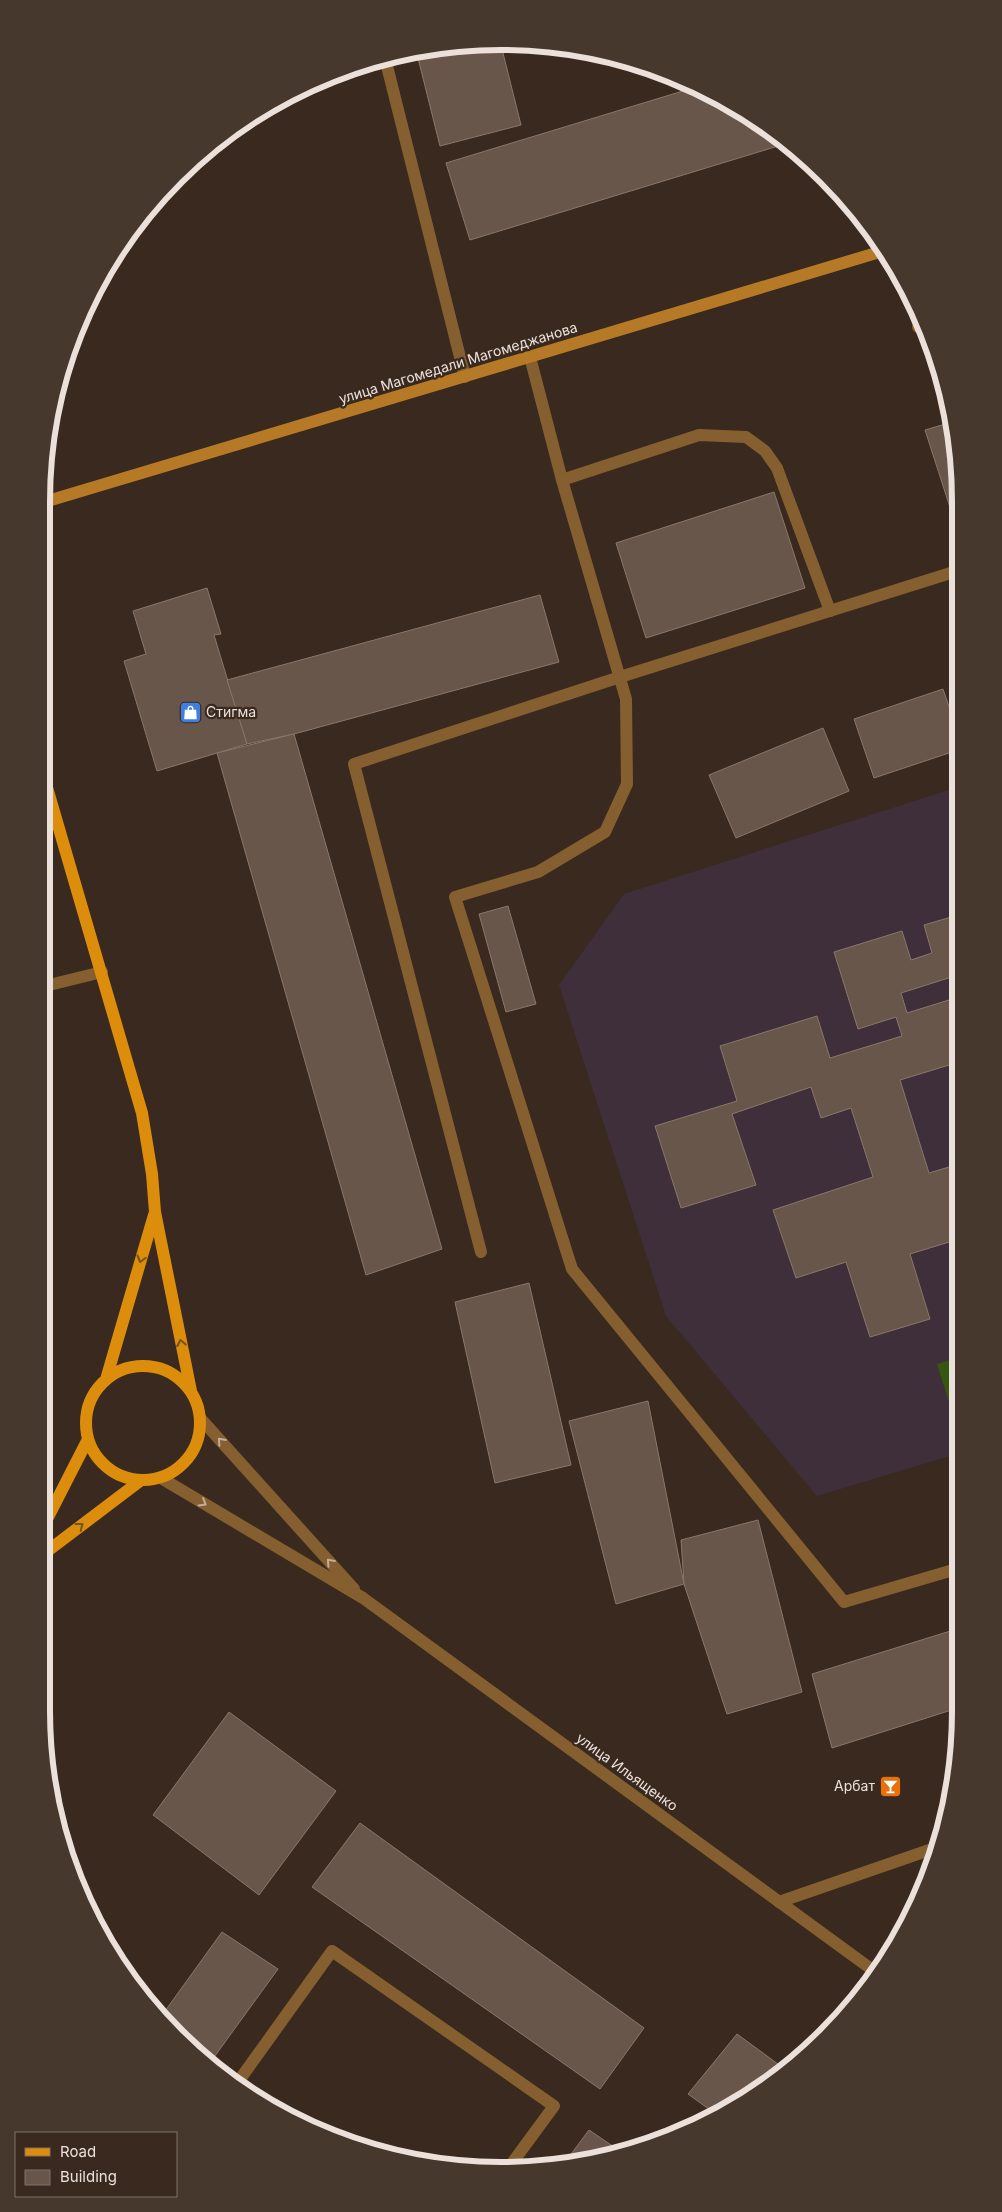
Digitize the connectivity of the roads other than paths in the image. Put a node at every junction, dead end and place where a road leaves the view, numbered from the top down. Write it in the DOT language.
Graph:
graph roads {
  1 [pos="387,64"];
  2 [pos="878,253"];
  3 [pos="530,357"];
  4 [pos="465,377"];
  5 [pos="562,480"];
  6 [pos="50,500"];
  7 [pos="952,573"];
  8 [pos="830,612"];
  9 [pos="620,677"];
  10 [pos="50,797"];
  11 [pos="102,972"];
  12 [pos="50,985"];
  13 [pos="155,1212"];
  14 [pos="481,1252"];
  15 [pos="107,1376"];
  16 [pos="191,1391"];
  17 [pos="201,1418"];
  18 [pos="88,1441"];
  19 [pos="161,1478"];
  20 [pos="140,1481"];
  21 [pos="50,1514"];
  22 [pos="50,1549"];
  23 [pos="952,1570"];
  24 [pos="363,1598"];
  25 [pos="930,1850"];
  26 [pos="778,1902"];
  27 [pos="871,1969"];
  28 [pos="240,2079"];
  29 [pos="512,2162"];
  1 -- 4 [label="street"];
  2 -- 3 [label="main road, улица Магомедали Магомеджанова"];
  3 -- 4 [label="main road, улица Магомедали Магомеджанова"];
  3 -- 5 [label="street"];
  4 -- 6 [label="main road, улица Магомедали Магомеджанова"];
  5 -- 8 [label="street"];
  5 -- 9 [label="street"];
  7 -- 8 [label="street"];
  8 -- 9 [label="street"];
  9 -- 14 [label="street"];
  9 -- 23 [label="street"];
  10 -- 11 [label="main road"];
  11 -- 12 [label="street"];
  11 -- 13 [label="main road"];
  13 -- 15 [label="main road, one-way"];
  16 -- 13 [label="main road, one-way"];
  15 -- 16 [label="main road"];
  15 -- 18 [label="main road"];
  16 -- 17 [label="main road"];
  17 -- 19 [label="main road"];
  24 -- 17 [label="street, one-way"];
  18 -- 20 [label="main road"];
  18 -- 21 [label="main road"];
  19 -- 20 [label="main road"];
  19 -- 24 [label="street, one-way"];
  22 -- 20 [label="main road, one-way"];
  24 -- 26 [label="street, улица Ильященко"];
  25 -- 26 [label="street"];
  26 -- 27 [label="street, улица Ильященко"];
  28 -- 29 [label="street"];
}
